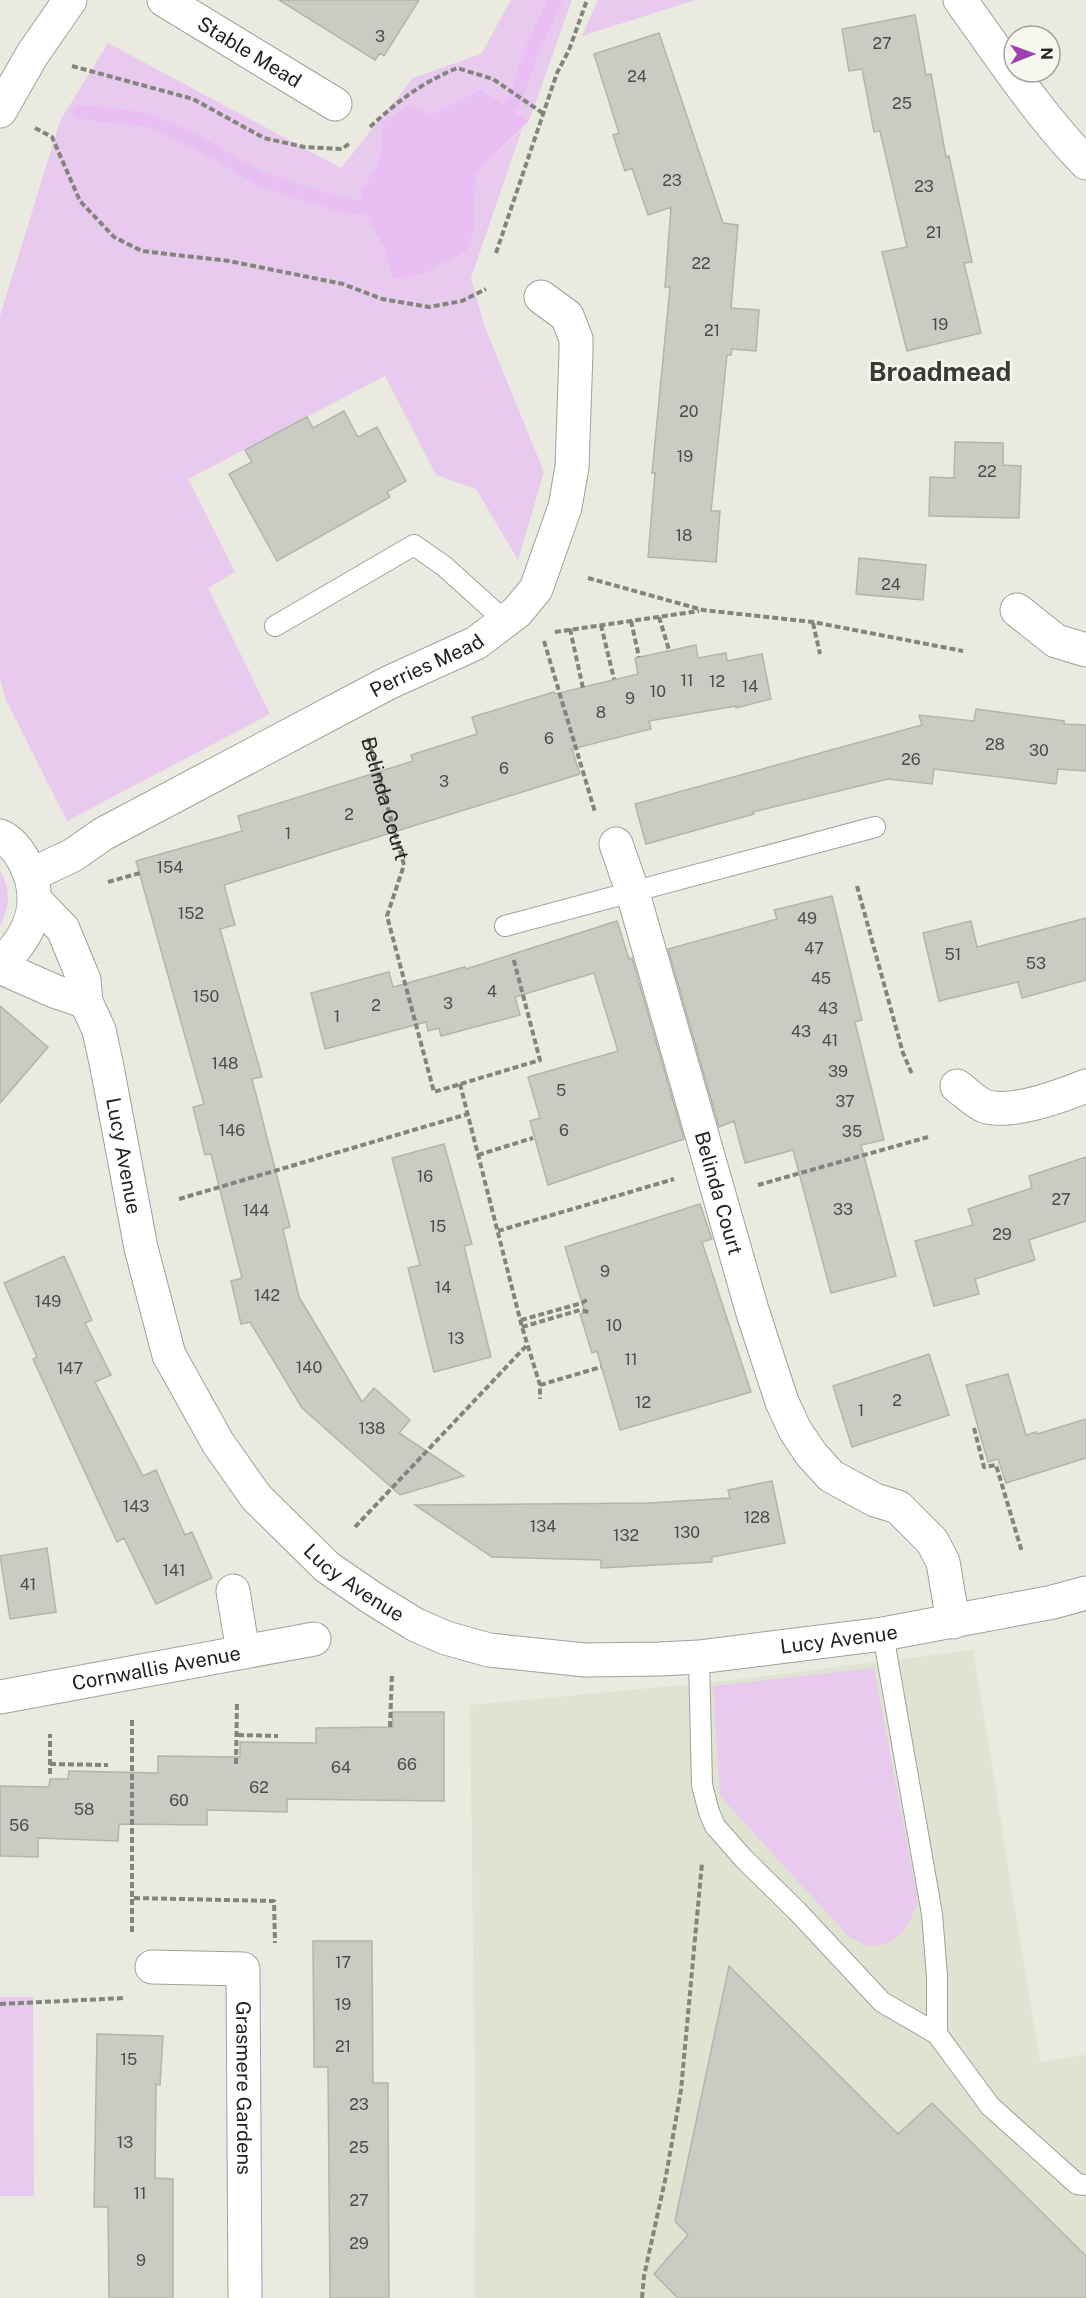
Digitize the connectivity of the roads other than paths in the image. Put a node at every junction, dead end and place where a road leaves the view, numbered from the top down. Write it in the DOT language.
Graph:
graph roads {
  1 [pos="70,0"];
  2 [pos="164,0"];
  3 [pos="960,0"];
  4 [pos="335,105"];
  5 [pos="1,110"];
  6 [pos="1086,164"];
  7 [pos="541,297"];
  8 [pos="1017,610"];
  9 [pos="505,621"];
  10 [pos="275,626"];
  11 [pos="1086,650"];
  12 [pos="875,827"];
  13 [pos="0,836"];
  14 [pos="616,844"];
  15 [pos="33,887"];
  16 [pos="632,890"];
  17 [pos="505,926"];
  18 [pos="0,965"];
  19 [pos="86,1002"];
  20 [pos="957,1086"];
  21 [pos="1086,1086"];
  22 [pos="233,1591"];
  23 [pos="1086,1593"];
  24 [pos="953,1622"];
  25 [pos="883,1634"];
  26 [pos="314,1639"];
  27 [pos="243,1652"];
  28 [pos="699,1657"];
  29 [pos="0,1697"];
  30 [pos="152,1967"];
  31 [pos="937,2034"];
  32 [pos="1086,2185"];
  33 [pos="244,2298"];
  1 -- 5 [label="street"];
  2 -- 4 [label="street, Stable Mead"];
  3 -- 6 [label="street"];
  7 -- 9 [label="street, Perries Mead"];
  8 -- 11 [label="street"];
  9 -- 10 [label="lane"];
  9 -- 15 [label="street, Perries Mead"];
  12 -- 16 [label="lane"];
  13 -- 15 [label="street, Lucy Avenue"];
  14 -- 16 [label="street, Belinda Court"];
  15 -- 18 [label="street"];
  15 -- 19 [label="street, Lucy Avenue"];
  16 -- 17 [label="lane"];
  16 -- 24 [label="street, Belinda Court"];
  18 -- 19 [label="street"];
  19 -- 28 [label="street, Lucy Avenue"];
  20 -- 21 [label="street"];
  22 -- 27 [label="street"];
  23 -- 24 [label="street, Lucy Avenue"];
  24 -- 25 [label="street, Lucy Avenue"];
  25 -- 28 [label="street, Lucy Avenue"];
  25 -- 31 [label="lane"];
  26 -- 27 [label="street, Cornwallis Avenue"];
  27 -- 29 [label="street, Cornwallis Avenue"];
  28 -- 31 [label="lane"];
  30 -- 33 [label="street, Grasmere Gardens"];
  31 -- 32 [label="lane"];
}
